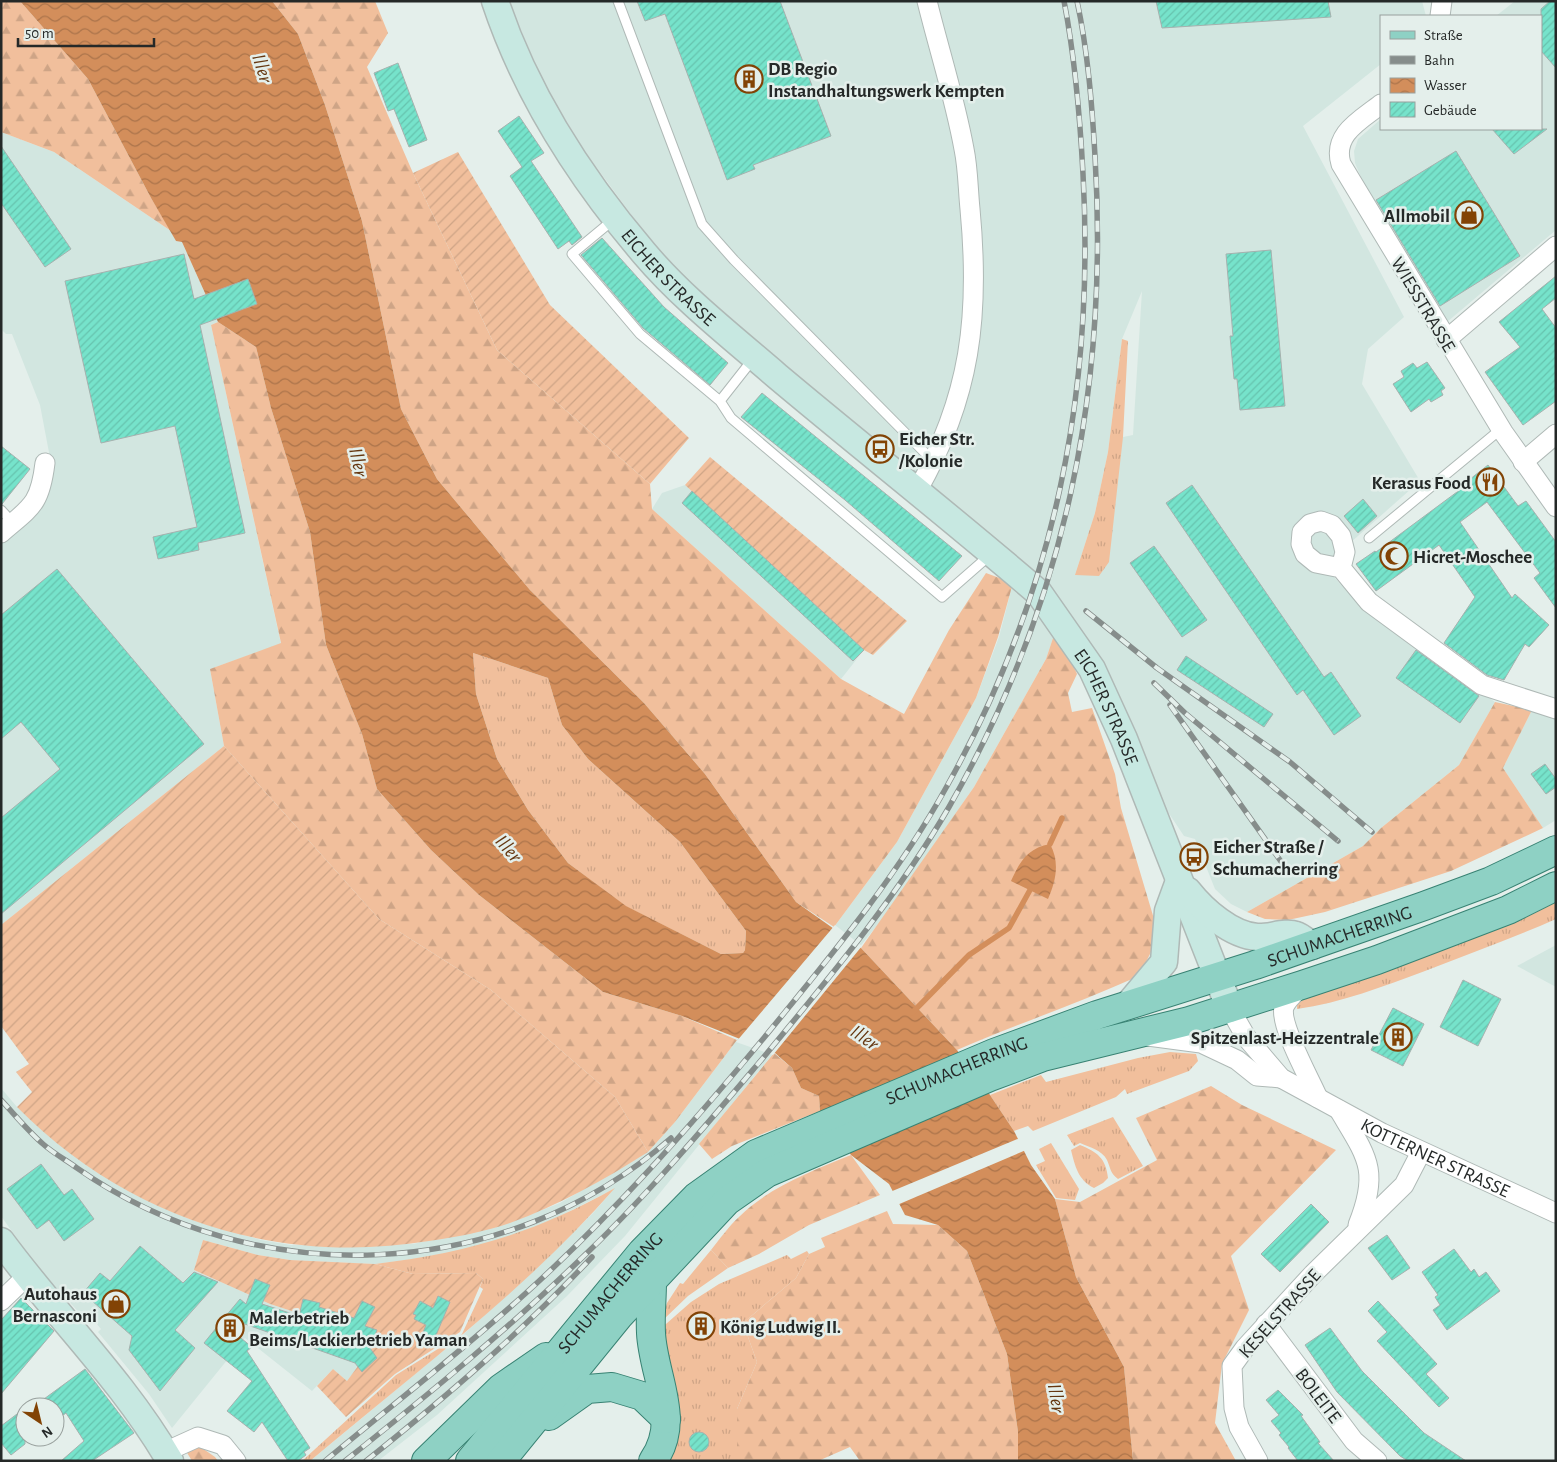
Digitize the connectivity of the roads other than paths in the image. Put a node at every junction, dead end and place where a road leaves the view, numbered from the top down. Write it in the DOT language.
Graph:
graph roads {
  1 [pos="494,1"];
  2 [pos="618,1"];
  3 [pos="927,1"];
  4 [pos="1442,1"];
  5 [pos="1440,15"];
  6 [pos="1380,105"];
  7 [pos="616,217"];
  8 [pos="1556,246"];
  9 [pos="1446,340"];
  10 [pos="755,357"];
  11 [pos="720,401"];
  12 [pos="1501,429"];
  13 [pos="1556,434"];
  14 [pos="934,462"];
  15 [pos="1523,462"];
  16 [pos="45,463"];
  17 [pos="917,491"];
  18 [pos="1556,507"];
  19 [pos="5,522"];
  20 [pos="1369,538"];
  21 [pos="993,553"];
  22 [pos="1341,568"];
  23 [pos="1556,709"];
  24 [pos="1556,850"];
  25 [pos="1179,881"];
  26 [pos="1556,886"];
  27 [pos="1312,946"];
  28 [pos="1218,977"];
  29 [pos="1302,985"];
  30 [pos="1127,1006"];
  31 [pos="1230,1009"];
  32 [pos="1139,1034"];
  33 [pos="1281,1078"];
  34 [pos="1318,1098"];
  35 [pos="1338,1109"];
  36 [pos="1421,1152"];
  37 [pos="1556,1214"];
  38 [pos="1355,1232"];
  39 [pos="1,1241"];
  40 [pos="658,1275"];
  41 [pos="27,1276"];
  42 [pos="1,1301"];
  43 [pos="1266,1324"];
  44 [pos="568,1343"];
  45 [pos="666,1419"];
  46 [pos="519,1437"];
  47 [pos="166,1458"];
  48 [pos="236,1461"];
  49 [pos="426,1461"];
  50 [pos="470,1461"];
  51 [pos="501,1461"];
  52 [pos="653,1461"];
  53 [pos="1258,1461"];
  54 [pos="1377,1461"];
  1 -- 7 [label="street, EICHER STRASSE"];
  2 -- 14 [label="lane"];
  3 -- 14 [label="street"];
  4 -- 5 [label="street"];
  6 -- 9 [label="street, WIESSTRASSE"];
  7 -- 10 [label="street, EICHER STRASSE"];
  7 -- 11 [label="lane"];
  8 -- 9 [label="street"];
  9 -- 12 [label="street, WIESSTRASSE"];
  10 -- 11 [label="lane"];
  10 -- 17 [label="street, EICHER STRASSE"];
  11 -- 21 [label="lane"];
  12 -- 15 [label="street, WIESSTRASSE"];
  12 -- 20 [label="lane"];
  13 -- 15 [label="street"];
  14 -- 17 [label="street"];
  15 -- 18 [label="street, WIESSTRASSE"];
  16 -- 19 [label="street"];
  17 -- 21 [label="street, EICHER STRASSE"];
  21 -- 25 [label="street, EICHER STRASSE"];
  22 -- 23 [label="street"];
  24 -- 27 [label="main road, SCHUMACHERRING"];
  25 -- 27 [label="street"];
  25 -- 28 [label="street, EICHER STRASSE"];
  25 -- 30 [label="street"];
  26 -- 29 [label="main road, SCHUMACHERRING"];
  27 -- 28 [label="main road, SCHUMACHERRING"];
  28 -- 30 [label="main road, SCHUMACHERRING"];
  28 -- 31 [label="street, KOTTERNER STRASSE"];
  29 -- 31 [label="main road, SCHUMACHERRING"];
  29 -- 34 [label="street"];
  30 -- 44 [label="main road, SCHUMACHERRING"];
  31 -- 32 [label="main road, SCHUMACHERRING"];
  31 -- 33 [label="street, KOTTERNER STRASSE"];
  32 -- 33 [label="street, KOTTERNER STRASSE"];
  32 -- 40 [label="main road, SCHUMACHERRING"];
  33 -- 34 [label="street, KOTTERNER STRASSE"];
  34 -- 35 [label="street, KOTTERNER STRASSE"];
  35 -- 36 [label="street, KOTTERNER STRASSE"];
  35 -- 38 [label="street, KESELSTRASSE"];
  36 -- 37 [label="street, KOTTERNER STRASSE"];
  36 -- 38 [label="street, KESELSTRASSE"];
  38 -- 43 [label="street, KESELSTRASSE"];
  39 -- 41 [label="street"];
  40 -- 45 [label="main road"];
  40 -- 46 [label="main road, SCHUMACHERRING"];
  41 -- 42 [label="street"];
  41 -- 47 [label="street"];
  43 -- 53 [label="street, KESELSTRASSE"];
  43 -- 54 [label="street, BOLEITE"];
  44 -- 49 [label="main road"];
  44 -- 50 [label="main road, SCHUMACHERRING"];
  45 -- 46 [label="main road"];
  45 -- 52 [label="main road"];
  46 -- 51 [label="main road, SCHUMACHERRING"];
  47 -- 48 [label="street"];
}
